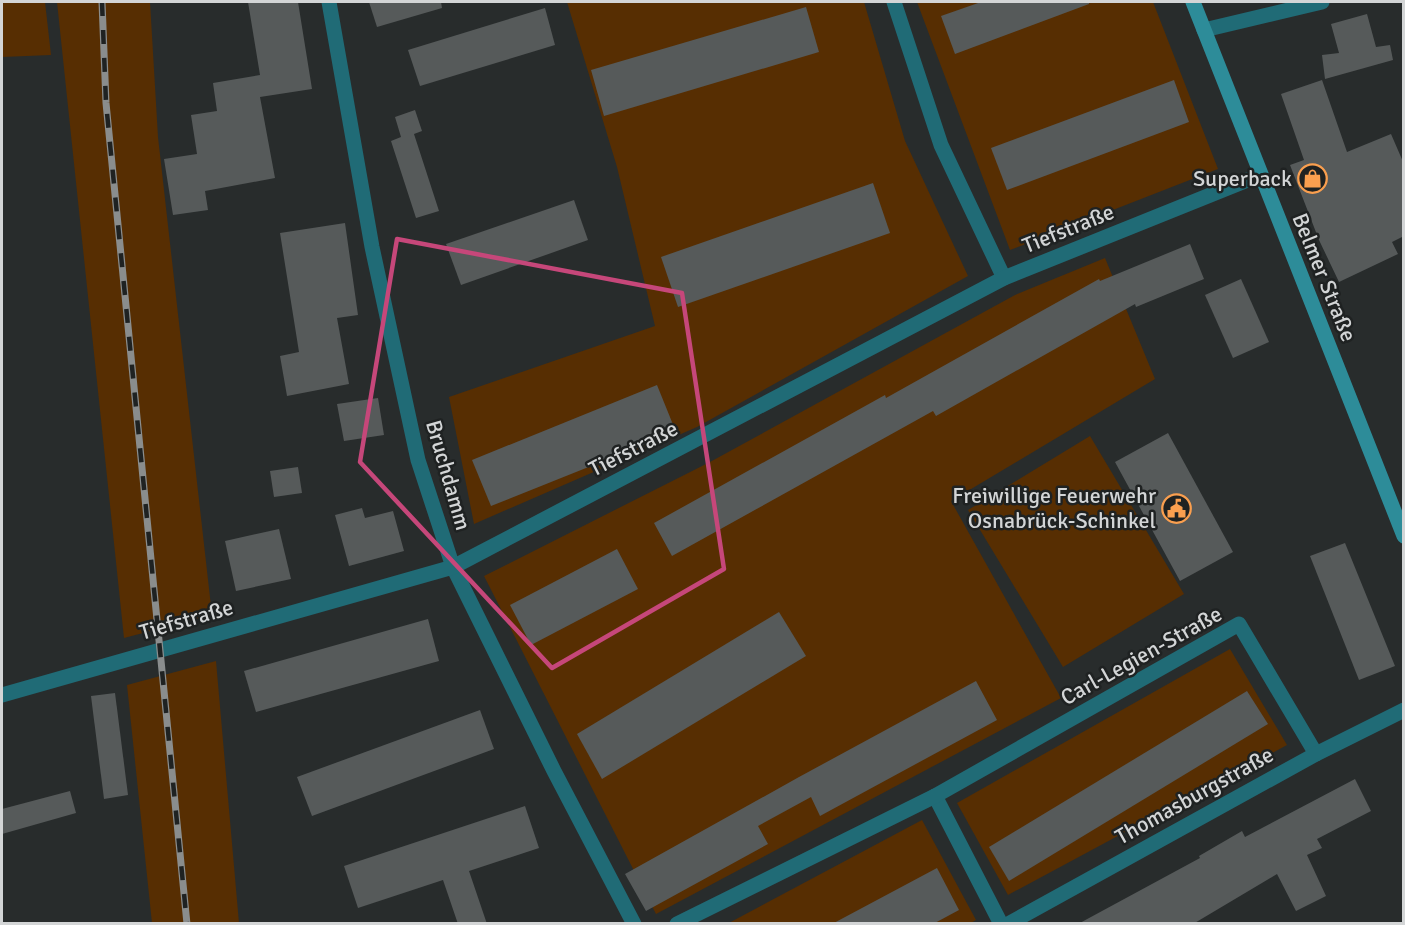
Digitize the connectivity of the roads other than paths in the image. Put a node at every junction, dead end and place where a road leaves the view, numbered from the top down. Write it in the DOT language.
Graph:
graph roads {
  1 [pos="328,2"];
  2 [pos="894,2"];
  3 [pos="1193,2"];
  4 [pos="1322,2"];
  5 [pos="1204,30"];
  6 [pos="1260,175"];
  7 [pos="1004,278"];
  8 [pos="1404,536"];
  9 [pos="453,567"];
  10 [pos="2,694"];
  11 [pos="1404,710"];
  12 [pos="1316,754"];
  13 [pos="935,796"];
  14 [pos="634,924"];
  15 [pos="677,924"];
  16 [pos="1001,924"];
  17 [pos="1008,924"];
  1 -- 9 [label="street, Bruchdamm"];
  2 -- 7 [label="street"];
  3 -- 5 [label="street, Belmer Straße"];
  4 -- 5 [label="street"];
  5 -- 6 [label="street, Belmer Straße"];
  6 -- 7 [label="street, Tiefstraße"];
  6 -- 8 [label="street, Belmer Straße"];
  7 -- 9 [label="street, Tiefstraße"];
  9 -- 10 [label="street, Tiefstraße"];
  9 -- 14 [label="street, Bruchdamm"];
  11 -- 12 [label="street, Thomasburgstraße"];
  12 -- 13 [label="street, Carl-Legien-Straße"];
  12 -- 17 [label="street, Thomasburgstraße"];
  13 -- 15 [label="street, Carl-Legien-Straße"];
  13 -- 16 [label="street"];
}
